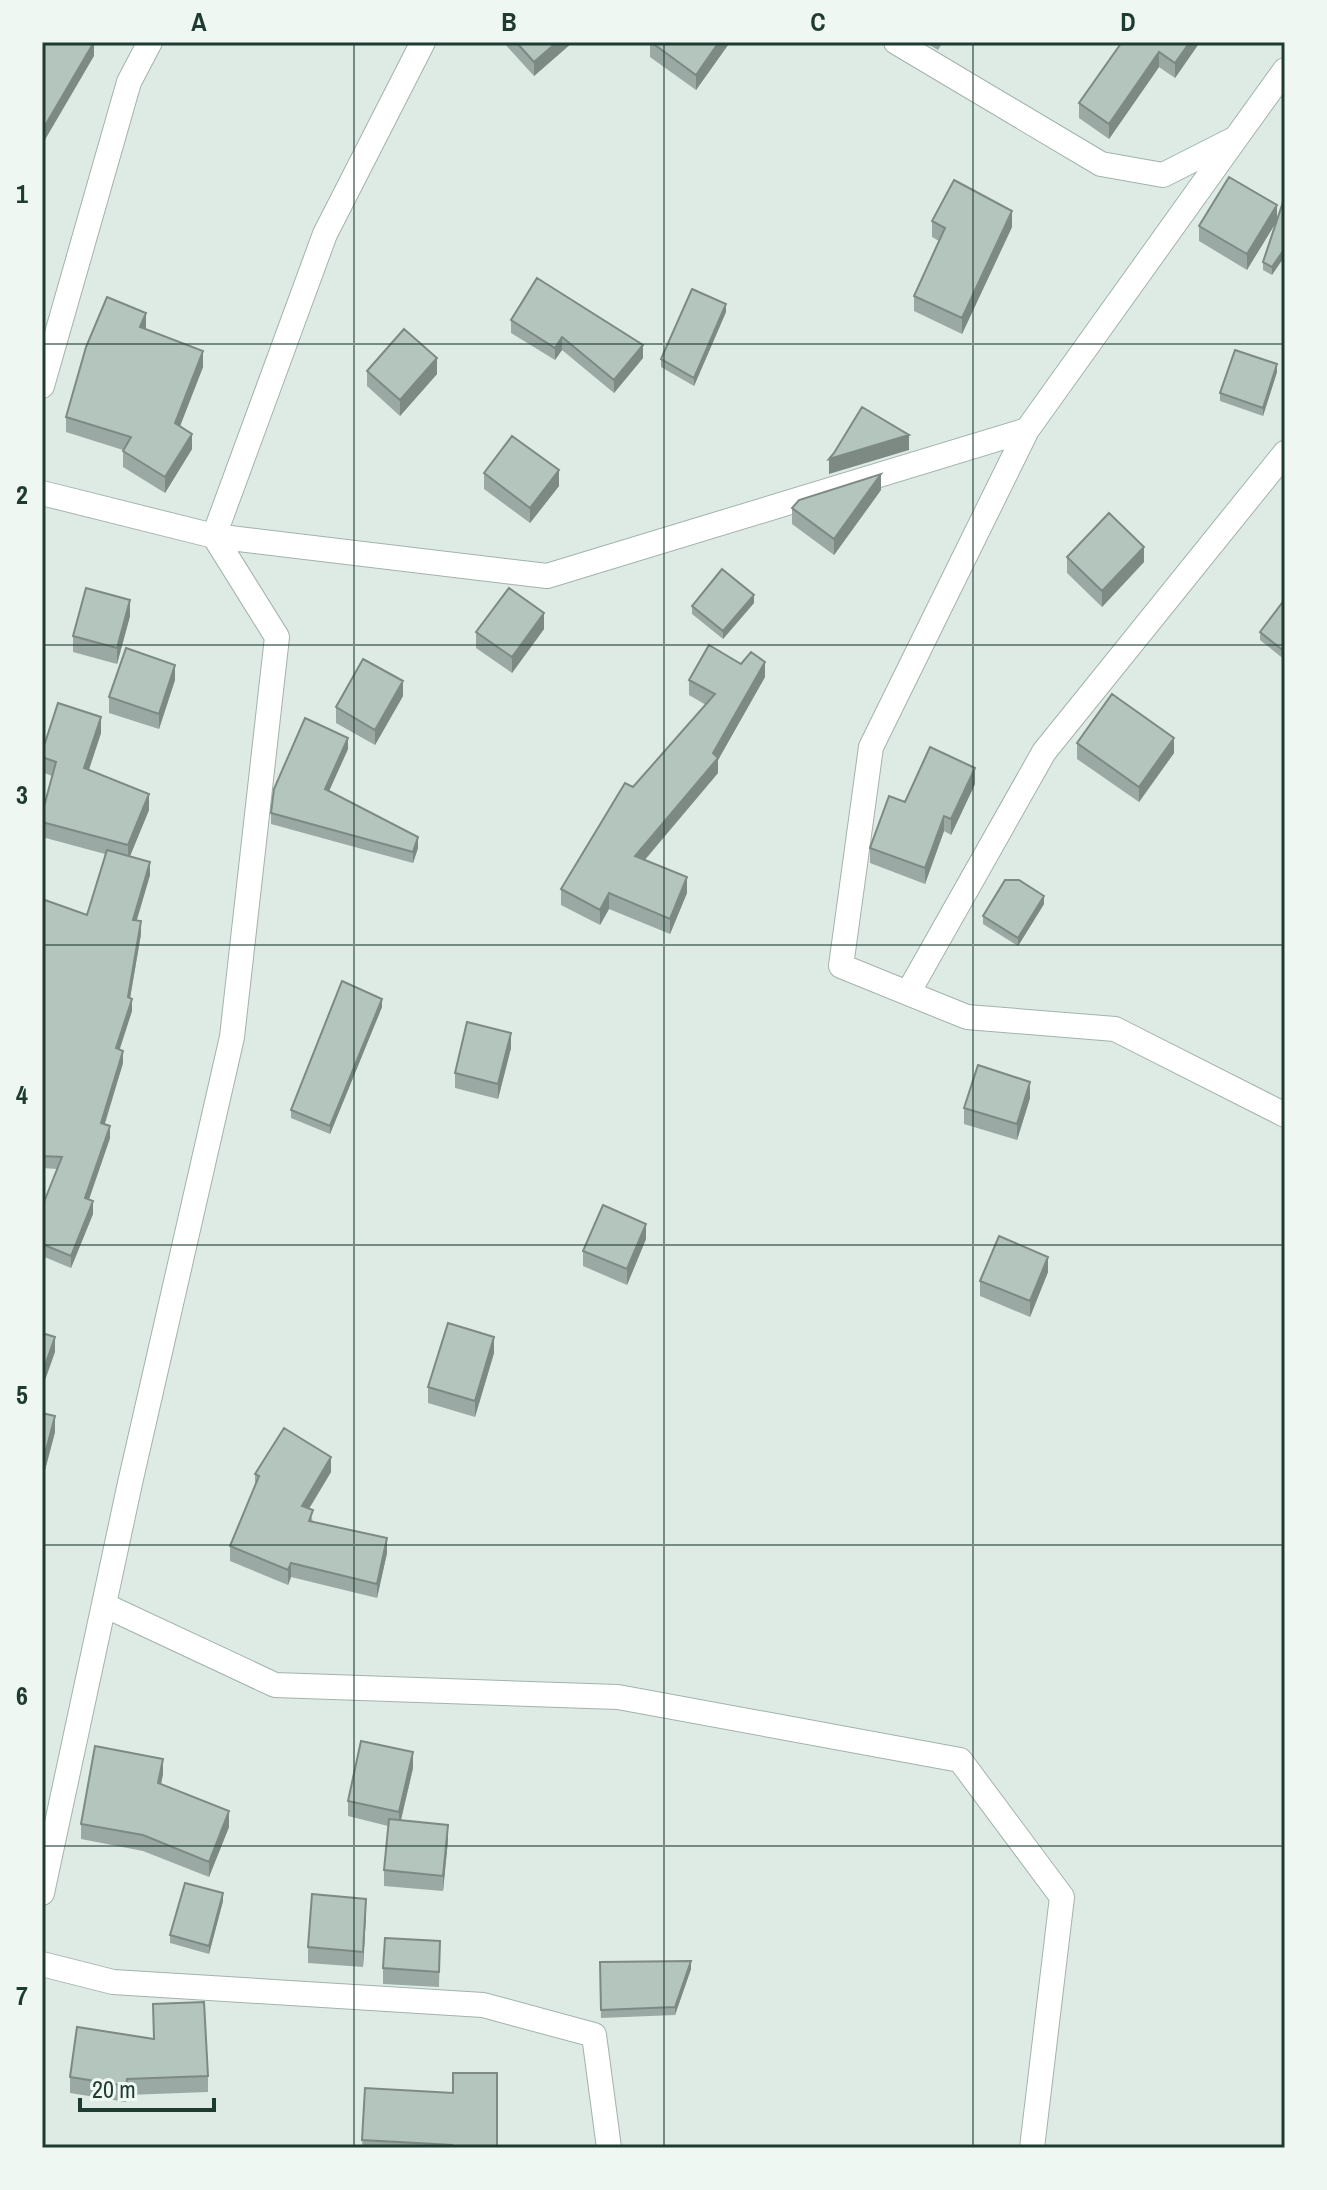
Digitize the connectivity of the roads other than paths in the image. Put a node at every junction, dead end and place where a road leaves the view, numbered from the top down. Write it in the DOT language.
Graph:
graph roads {
  1 [pos="150,42"];
  2 [pos="423,42"];
  3 [pos="896,42"];
  4 [pos="1285,70"];
  5 [pos="1236,138"];
  6 [pos="42,386"];
  7 [pos="1027,430"];
  8 [pos="1285,453"];
  9 [pos="42,493"];
  10 [pos="214,536"];
  11 [pos="908,993"];
  12 [pos="1285,1115"];
  13 [pos="104,1605"];
  14 [pos="42,1893"];
  15 [pos="42,1964"];
  16 [pos="609,2148"];
  17 [pos="1032,2148"];
  1 -- 6 [label="street"];
  2 -- 10 [label="street"];
  3 -- 5 [label="street"];
  4 -- 5 [label="street"];
  5 -- 7 [label="street"];
  7 -- 10 [label="street"];
  7 -- 11 [label="street"];
  8 -- 11 [label="street"];
  9 -- 10 [label="street"];
  10 -- 13 [label="street"];
  11 -- 12 [label="street"];
  13 -- 14 [label="street"];
  13 -- 17 [label="street"];
  15 -- 16 [label="street"];
}
